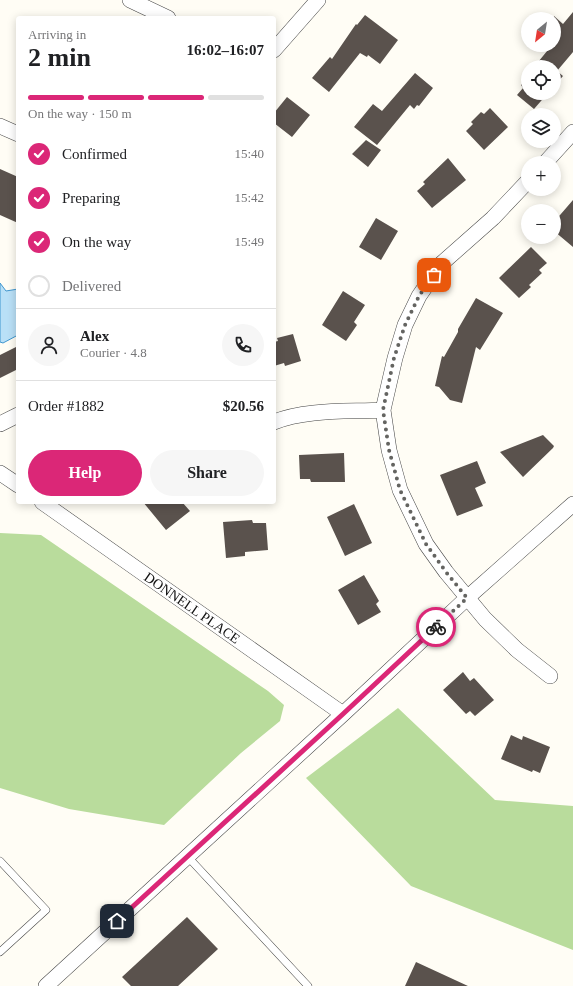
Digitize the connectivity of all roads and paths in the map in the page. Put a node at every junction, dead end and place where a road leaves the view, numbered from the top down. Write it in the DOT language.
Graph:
graph roads {
  1 [pos="130,0"];
  2 [pos="318,0"];
  3 [pos="164,16"];
  4 [pos="276,48"];
  5 [pos="0,126"];
  6 [pos="573,132"];
  7 [pos="16,133"];
  8 [pos="551,156"];
  9 [pos="521,188"];
  10 [pos="383,410"];
  11 [pos="16,416"];
  12 [pos="276,421"];
  13 [pos="0,424"];
  14 [pos="0,473"];
  15 [pos="16,484"];
  16 [pos="45,504"];
  17 [pos="573,504"];
  18 [pos="467,598"];
  19 [pos="550,676"];
  20 [pos="343,714"];
  21 [pos="187,856"];
  22 [pos="0,861"];
  23 [pos="0,952"];
  24 [pos="46,986"];
  25 [pos="308,986"];
  1 -- 3 [label="street"];
  2 -- 4 [label="street"];
  5 -- 7 [label="street"];
  6 -- 8 [label="street"];
  9 -- 10 [label="street"];
  10 -- 12 [label="street"];
  10 -- 18 [label="street"];
  11 -- 13 [label="street"];
  14 -- 15 [label="street"];
  16 -- 20 [label="street, DONNELL PLACE"];
  17 -- 18 [label="street"];
  18 -- 19 [label="street"];
  18 -- 20 [label="street"];
  20 -- 21 [label="street"];
  21 -- 24 [label="street"];
  21 -- 25 [label="lane"];
  22 -- 23 [label="lane"];
}
